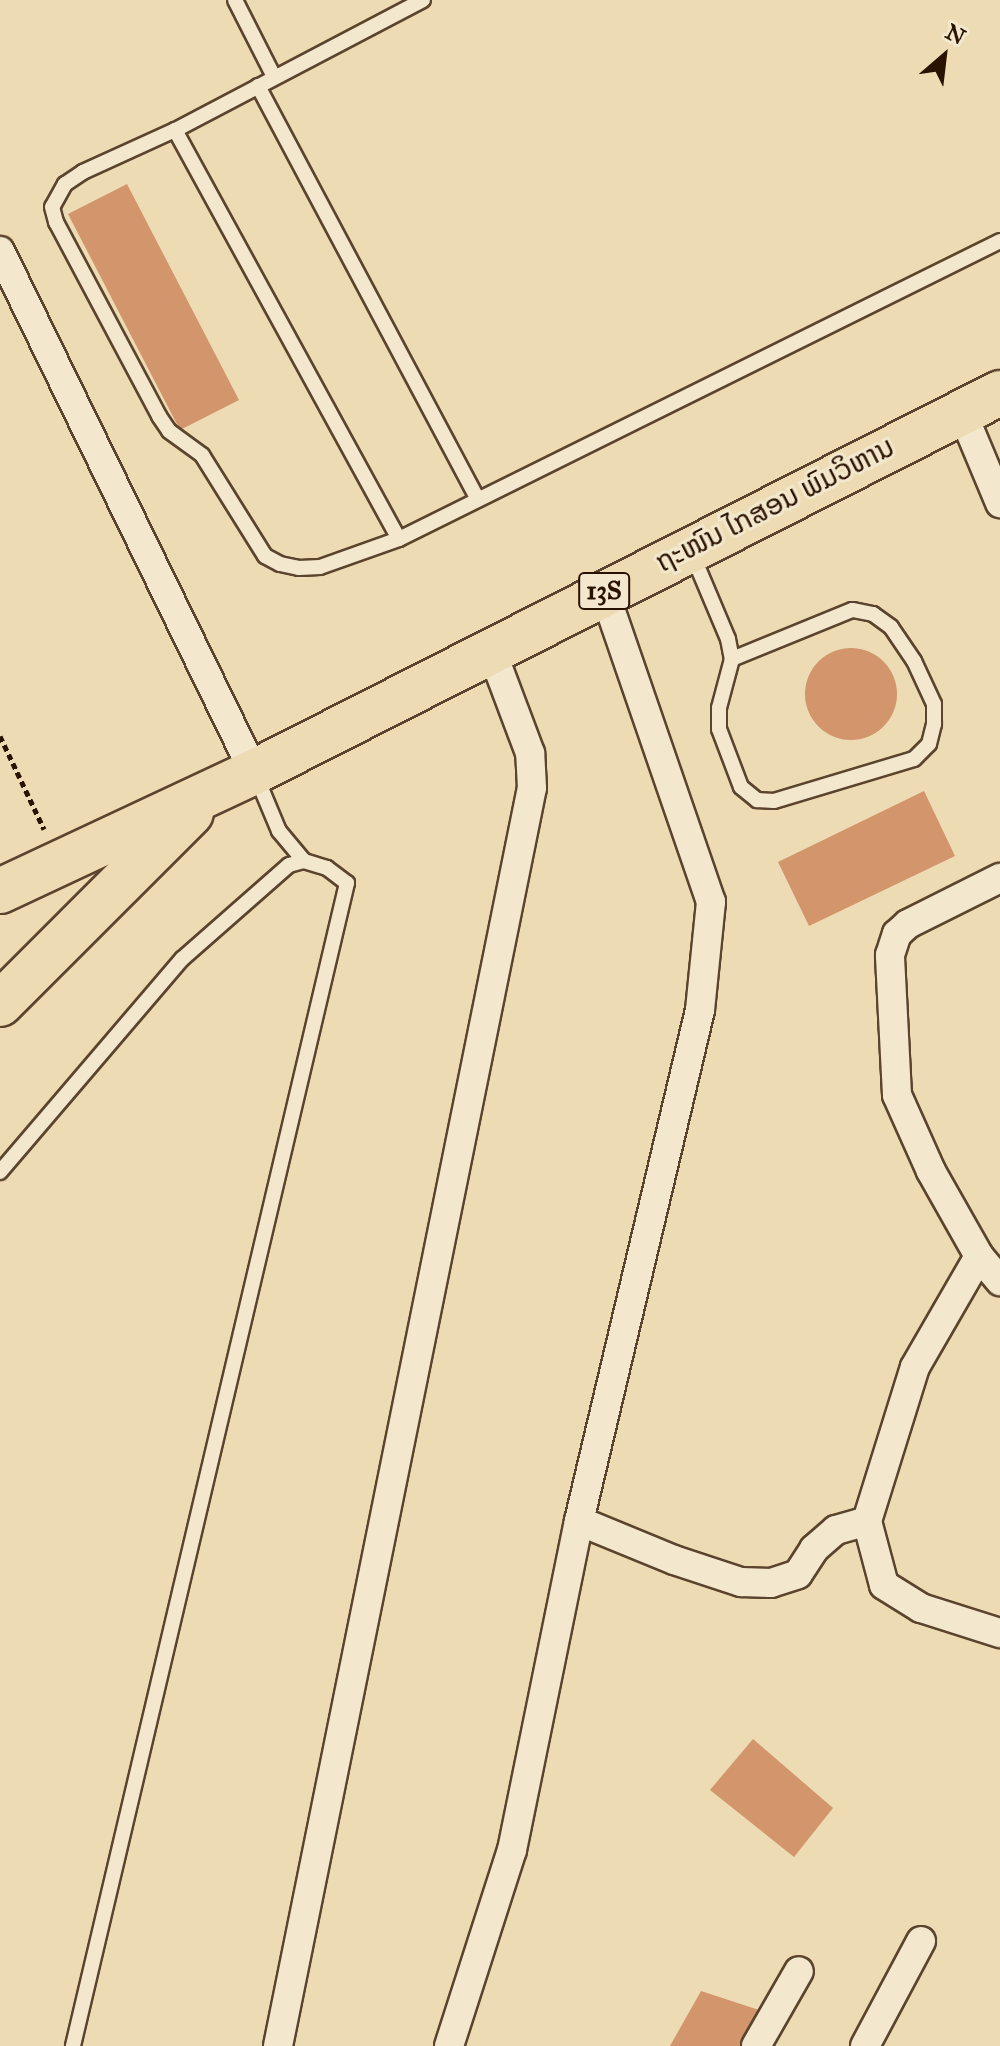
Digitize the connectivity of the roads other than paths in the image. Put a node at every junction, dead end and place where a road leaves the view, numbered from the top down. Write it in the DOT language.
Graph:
graph roads {
  1 [pos="235,0"];
  2 [pos="423,0"];
  3 [pos="274,77"];
  4 [pos="258,86"];
  5 [pos="175,130"];
  6 [pos="1000,241"];
  7 [pos="0,251"];
  8 [pos="1000,393"];
  9 [pos="962,412"];
  10 [pos="477,498"];
  11 [pos="1000,503"];
  12 [pos="399,539"];
  13 [pos="689,548"];
  14 [pos="604,591"];
  15 [pos="491,649"];
  16 [pos="732,659"];
  17 [pos="254,772"];
  18 [pos="209,794"];
  19 [pos="304,861"];
  20 [pos="1000,878"];
  21 [pos="0,891"];
  22 [pos="0,1004"];
  23 [pos="0,1172"];
  24 [pos="979,1256"];
  25 [pos="1000,1281"];
  26 [pos="579,1521"];
  27 [pos="867,1521"];
  28 [pos="1000,1633"];
  29 [pos="921,1941"];
  30 [pos="799,1971"];
  31 [pos="73,2046"];
  32 [pos="278,2046"];
  33 [pos="449,2046"];
  34 [pos="756,2046"];
  35 [pos="865,2046"];
  1 -- 3 [label="lane"];
  2 -- 3 [label="lane"];
  3 -- 4 [label="lane"];
  4 -- 5 [label="lane"];
  4 -- 10 [label="lane"];
  5 -- 12 [label="lane"];
  5 -- 12 [label="lane"];
  6 -- 10 [label="lane"];
  7 -- 17 [label="street"];
  8 -- 9 [label="highway, ຖະໜົນ ໄກສອນ ພົມວິຫານ / 13S"];
  9 -- 11 [label="street"];
  9 -- 13 [label="highway, ຖະໜົນ ໄກສອນ ພົມວິຫານ / 13S"];
  10 -- 12 [label="lane"];
  13 -- 14 [label="highway, ຖະໜົນ ໄກສອນ ພົມວິຫານ / 13S"];
  13 -- 16 [label="lane"];
  14 -- 15 [label="highway, ຖະໜົນ ໄກສອນ ພົມວິຫານ / 13S"];
  14 -- 26 [label="street"];
  15 -- 17 [label="highway, ຖະໜົນ ໄກສອນ ພົມວິຫານ / 13S"];
  15 -- 32 [label="street"];
  16 -- 16 [label="lane"];
  17 -- 18 [label="highway, ຖະໜົນ ໄກສອນ ພົມວິຫານ / 13S"];
  17 -- 19 [label="lane"];
  18 -- 21 [label="highway, ຖະໜົນ ໄກສອນ ພົມວິຫານ / 13S"];
  18 -- 22 [label="highway, ຖະໜົນ ໄກສອນ ພົມວິຫານ / 13S"];
  19 -- 23 [label="lane"];
  19 -- 31 [label="lane"];
  20 -- 24 [label="street"];
  24 -- 25 [label="street"];
  24 -- 27 [label="street"];
  26 -- 27 [label="street"];
  26 -- 33 [label="street"];
  27 -- 28 [label="street"];
  29 -- 35 [label="street"];
  30 -- 34 [label="street"];
}
